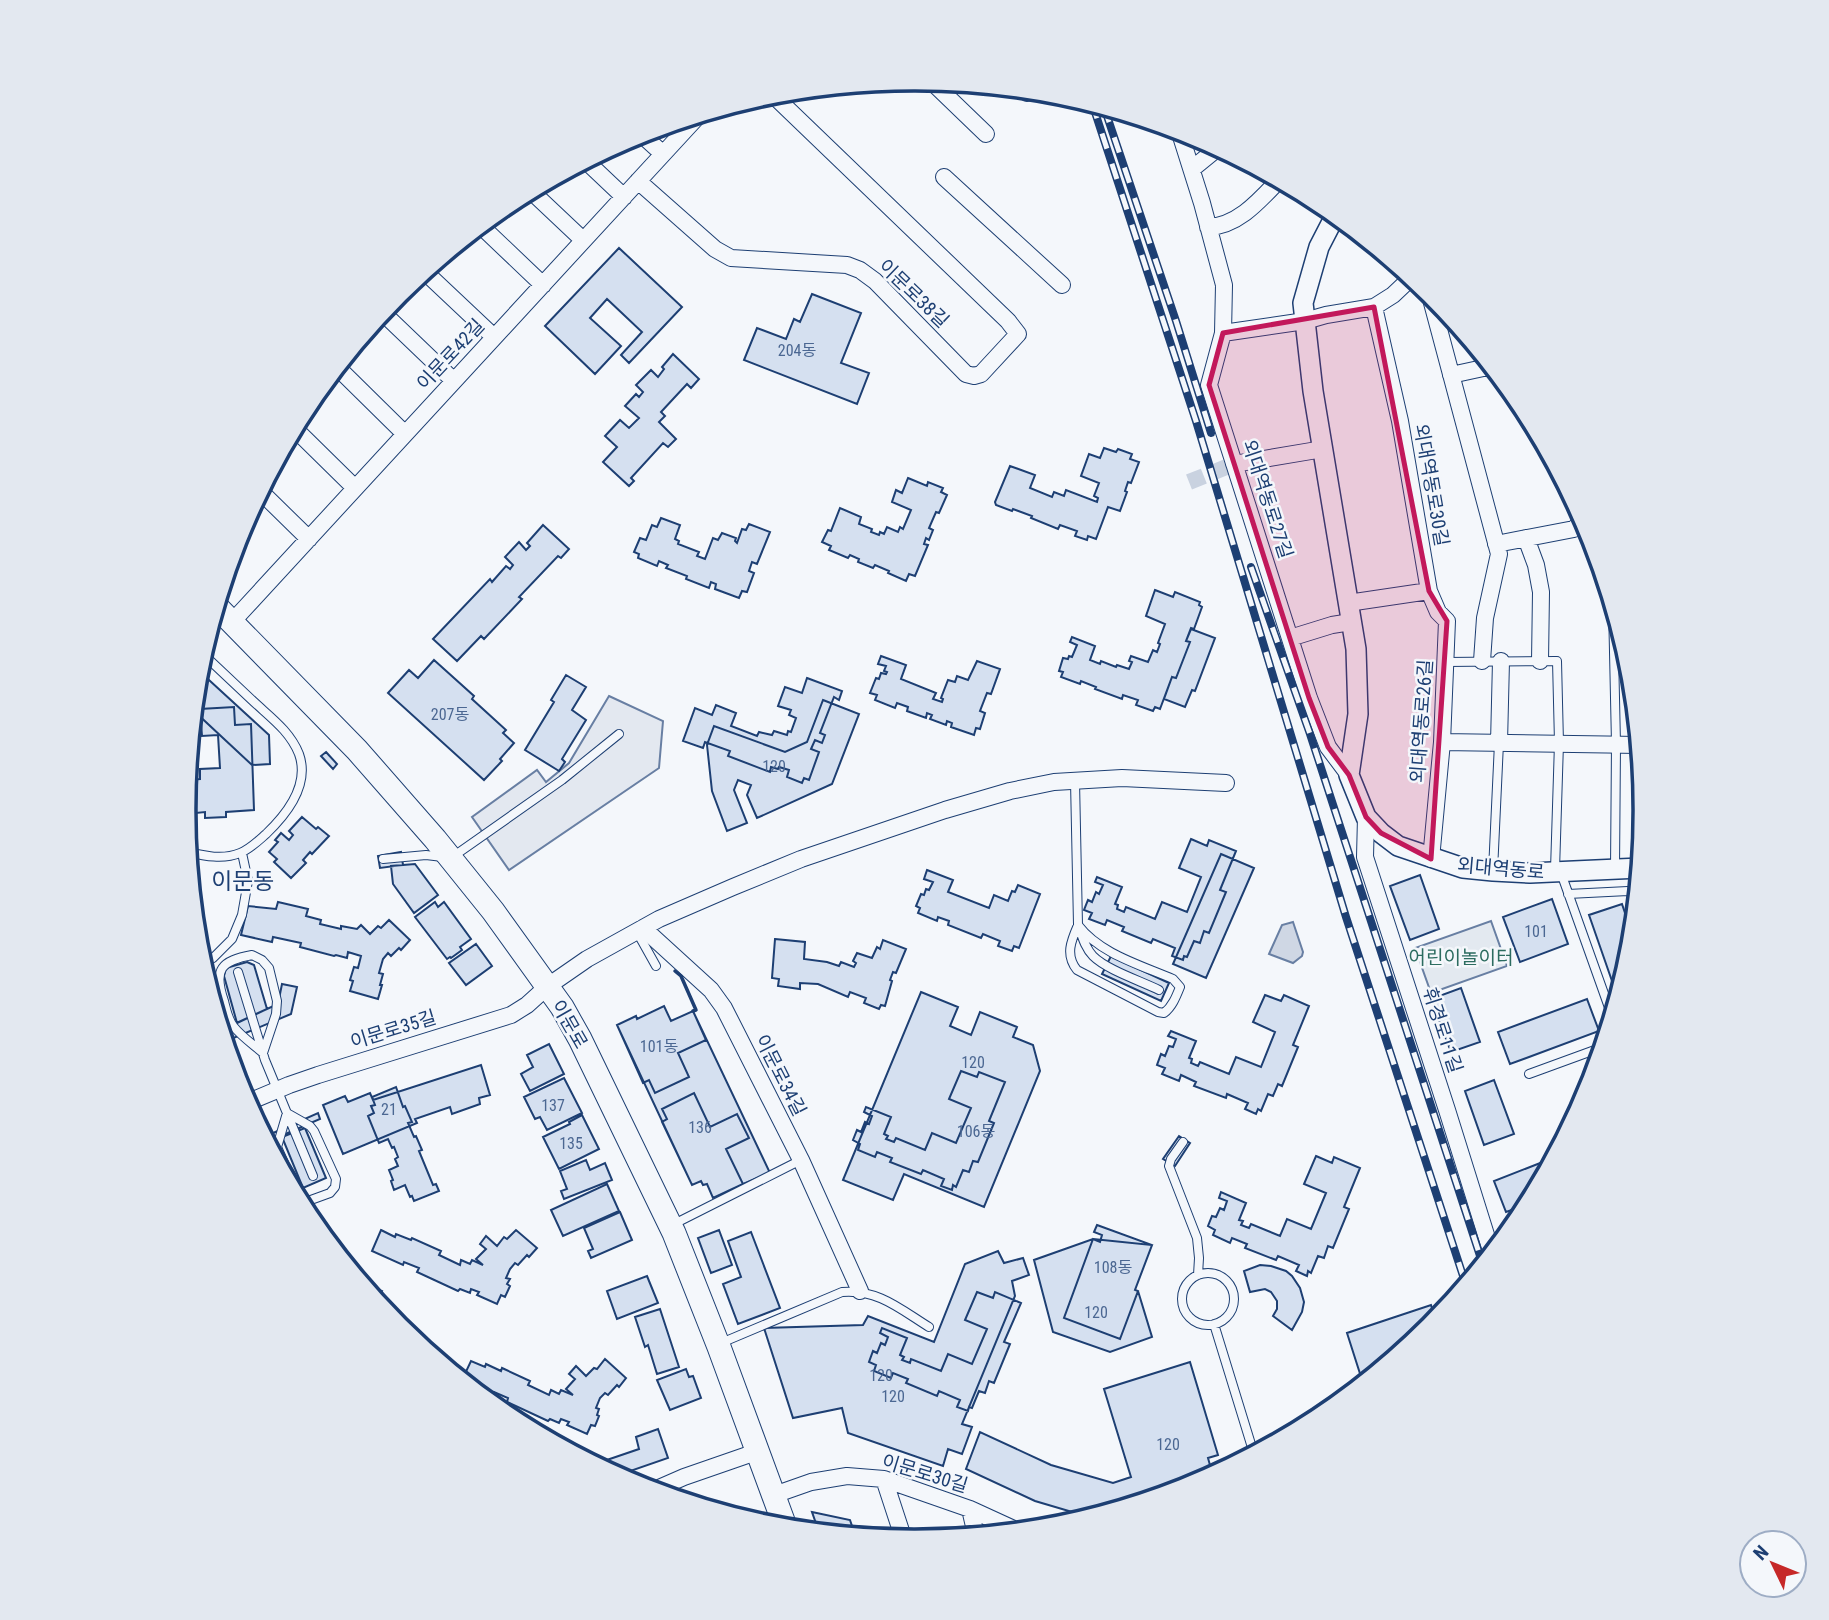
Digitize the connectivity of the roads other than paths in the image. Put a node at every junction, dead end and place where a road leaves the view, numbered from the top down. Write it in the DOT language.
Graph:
graph roads {
  1 [pos="943,92"];
  2 [pos="782,104"];
  3 [pos="687,128"];
  4 [pos="986,134"];
  5 [pos="650,142"];
  6 [pos="1183,143"];
  7 [pos="663,154"];
  8 [pos="1210,155"];
  9 [pos="592,167"];
  10 [pos="1192,169"];
  11 [pos="944,177"];
  12 [pos="638,181"];
  13 [pos="1273,186"];
  14 [pos="624,197"];
  15 [pos="538,198"];
  16 [pos="1331,224"];
  17 [pos="1208,227"];
  18 [pos="488,232"];
  19 [pos="583,240"];
  20 [pos="431,278"];
  21 [pos="1405,284"];
  22 [pos="543,285"];
  23 [pos="1062,285"];
  24 [pos="1374,306"];
  25 [pos="1438,318"];
  26 [pos="390,319"];
  27 [pos="1305,321"];
  28 [pos="1223,333"];
  29 [pos="494,337"];
  30 [pos="1482,368"];
  31 [pos="343,373"];
  32 [pos="1451,375"];
  33 [pos="454,381"];
  34 [pos="405,434"];
  35 [pos="301,435"];
  36 [pos="1323,449"];
  37 [pos="1234,464"];
  38 [pos="355,488"];
  39 [pos="267,498"];
  40 [pos="1576,527"];
  41 [pos="1526,538"];
  42 [pos="309,539"];
  43 [pos="1496,544"];
  44 [pos="1429,591"];
  45 [pos="1348,603"];
  46 [pos="224,614"];
  47 [pos="1351,622"];
  48 [pos="1290,638"];
  49 [pos="1615,647"];
  50 [pos="211,661"];
  51 [pos="1501,661"];
  52 [pos="1540,661"];
  53 [pos="1446,662"];
  54 [pos="1482,662"];
  55 [pos="619,734"];
  56 [pos="1442,743"];
  57 [pos="1499,743"];
  58 [pos="1559,743"];
  59 [pos="1616,744"];
  60 [pos="1630,745"];
  61 [pos="1349,775"];
  62 [pos="1075,781"];
  63 [pos="1226,783"];
  64 [pos="1366,817"];
  65 [pos="242,853"];
  66 [pos="197,855"];
  67 [pos="451,858"];
  68 [pos="383,859"];
  69 [pos="1431,859"];
  70 [pos="1631,868"];
  71 [pos="1615,869"];
  72 [pos="1493,872"];
  73 [pos="1558,873"];
  74 [pos="1628,891"];
  75 [pos="1568,894"];
  76 [pos="1078,925"];
  77 [pos="640,930"];
  78 [pos="211,959"];
  79 [pos="656,966"];
  80 [pos="238,972"];
  81 [pos="548,986"];
  82 [pos="1159,990"];
  83 [pos="1607,1002"];
  84 [pos="1591,1051"];
  85 [pos="263,1053"];
  86 [pos="1529,1074"];
  87 [pos="277,1090"];
  88 [pos="256,1099"];
  89 [pos="287,1113"];
  90 [pos="1183,1142"];
  91 [pos="278,1143"];
  92 [pos="801,1160"];
  93 [pos="313,1176"];
  94 [pos="311,1200"];
  95 [pos="670,1226"];
  96 [pos="1489,1243"];
  97 [pos="1198,1275"];
  98 [pos="860,1291"];
  99 [pos="1214,1324"];
  100 [pos="929,1327"];
  101 [pos="718,1344"];
  102 [pos="1251,1445"];
  103 [pos="759,1451"];
  104 [pos="884,1479"];
  105 [pos="667,1485"];
  106 [pos="774,1495"];
  107 [pos="970,1508"];
  108 [pos="782,1516"];
  109 [pos="1002,1523"];
  110 [pos="974,1526"];
  111 [pos="900,1528"];
  1 -- 4 [label="street"];
  2 -- 12 [label="street, 이문로38길"];
  3 -- 7 [label="street, 이문로42길"];
  5 -- 7 [label="street"];
  6 -- 10 [label="street, 외대역동로27길"];
  7 -- 12 [label="street, 이문로42길"];
  8 -- 10 [label="street"];
  9 -- 14 [label="street"];
  10 -- 17 [label="street, 외대역동로27길"];
  11 -- 23 [label="street"];
  12 -- 14 [label="street, 이문로42길"];
  13 -- 17 [label="street"];
  14 -- 19 [label="street, 이문로42길"];
  15 -- 19 [label="street"];
  16 -- 27 [label="street"];
  17 -- 28 [label="street, 외대역동로27길"];
  18 -- 22 [label="street"];
  19 -- 22 [label="street, 이문로42길"];
  20 -- 29 [label="street"];
  21 -- 24 [label="street"];
  22 -- 29 [label="street, 이문로42길"];
  24 -- 27 [label="street"];
  24 -- 44 [label="street, 외대역동로30길"];
  25 -- 32 [label="street"];
  26 -- 33 [label="street"];
  27 -- 28 [label="street"];
  27 -- 36 [label="street"];
  28 -- 37 [label="street, 외대역동로27길"];
  29 -- 33 [label="street, 이문로42길"];
  30 -- 32 [label="street"];
  31 -- 34 [label="street"];
  32 -- 43 [label="street"];
  33 -- 34 [label="street, 이문로42길"];
  34 -- 38 [label="street, 이문로42길"];
  35 -- 38 [label="street"];
  36 -- 37 [label="street"];
  36 -- 45 [label="street"];
  37 -- 48 [label="street, 외대역동로27길"];
  38 -- 42 [label="street, 이문로42길"];
  39 -- 42 [label="street"];
  40 -- 41 [label="street"];
  41 -- 43 [label="street"];
  41 -- 52 [label="street"];
  42 -- 46 [label="street, 이문로42길"];
  43 -- 54 [label="street"];
  44 -- 45 [label="street"];
  44 -- 53 [label="street, 외대역동로26길"];
  45 -- 47 [label="street"];
  46 -- 67 [label="main road, 이문로"];
  47 -- 48 [label="street"];
  47 -- 61 [label="street"];
  48 -- 61 [label="street, 외대역동로27길"];
  49 -- 59 [label="lane"];
  50 -- 65 [label="lane"];
  51 -- 52 [label="lane"];
  51 -- 54 [label="lane"];
  51 -- 57 [label="street"];
  52 -- 58 [label="lane"];
  53 -- 54 [label="lane"];
  53 -- 56 [label="street, 외대역동로26길"];
  55 -- 67 [label="lane"];
  56 -- 57 [label="street"];
  56 -- 69 [label="street, 외대역동로26길"];
  57 -- 58 [label="street"];
  57 -- 72 [label="lane"];
  58 -- 59 [label="street"];
  58 -- 73 [label="lane"];
  59 -- 60 [label="street"];
  59 -- 71 [label="lane"];
  61 -- 64 [label="street, 외대역동로"];
  62 -- 63 [label="street, 이문로35길"];
  62 -- 76 [label="lane"];
  62 -- 77 [label="street, 이문로35길"];
  64 -- 69 [label="street, 외대역동로"];
  64 -- 96 [label="street, 휘경로11길"];
  65 -- 66 [label="lane"];
  65 -- 78 [label="lane"];
  67 -- 68 [label="lane"];
  67 -- 81 [label="main road, 이문로"];
  69 -- 72 [label="street, 외대역동로"];
  70 -- 71 [label="street, 외대역동로"];
  71 -- 73 [label="street, 외대역동로"];
  72 -- 73 [label="street, 외대역동로"];
  73 -- 75 [label="lane"];
  74 -- 75 [label="lane"];
  75 -- 83 [label="lane"];
  76 -- 76 [label="lane"];
  76 -- 82 [label="lane"];
  77 -- 79 [label="lane"];
  77 -- 81 [label="street, 이문로35길"];
  77 -- 92 [label="street, 이문로34길"];
  80 -- 85 [label="lane"];
  81 -- 87 [label="street, 이문로35길"];
  81 -- 95 [label="main road, 이문로"];
  84 -- 86 [label="lane"];
  85 -- 85 [label="lane"];
  85 -- 87 [label="lane"];
  87 -- 88 [label="street, 이문로35길"];
  87 -- 89 [label="lane"];
  89 -- 91 [label="lane"];
  89 -- 93 [label="lane"];
  89 -- 94 [label="lane"];
  90 -- 97 [label="lane"];
  92 -- 95 [label="lane"];
  92 -- 98 [label="street, 이문로34길"];
  95 -- 101 [label="main road, 이문로"];
  97 -- 99 [label="lane"];
  97 -- 99 [label="lane"];
  98 -- 100 [label="lane"];
  98 -- 101 [label="lane"];
  99 -- 102 [label="lane"];
  101 -- 103 [label="main road, 이문로"];
  103 -- 105 [label="street"];
  103 -- 106 [label="main road, 이문로"];
  104 -- 106 [label="street, 이문로30길"];
  104 -- 107 [label="street, 이문로30길"];
  104 -- 111 [label="street"];
  106 -- 108 [label="main road, 이문로"];
  107 -- 109 [label="street, 이문로30길"];
  107 -- 110 [label="street"];
}
